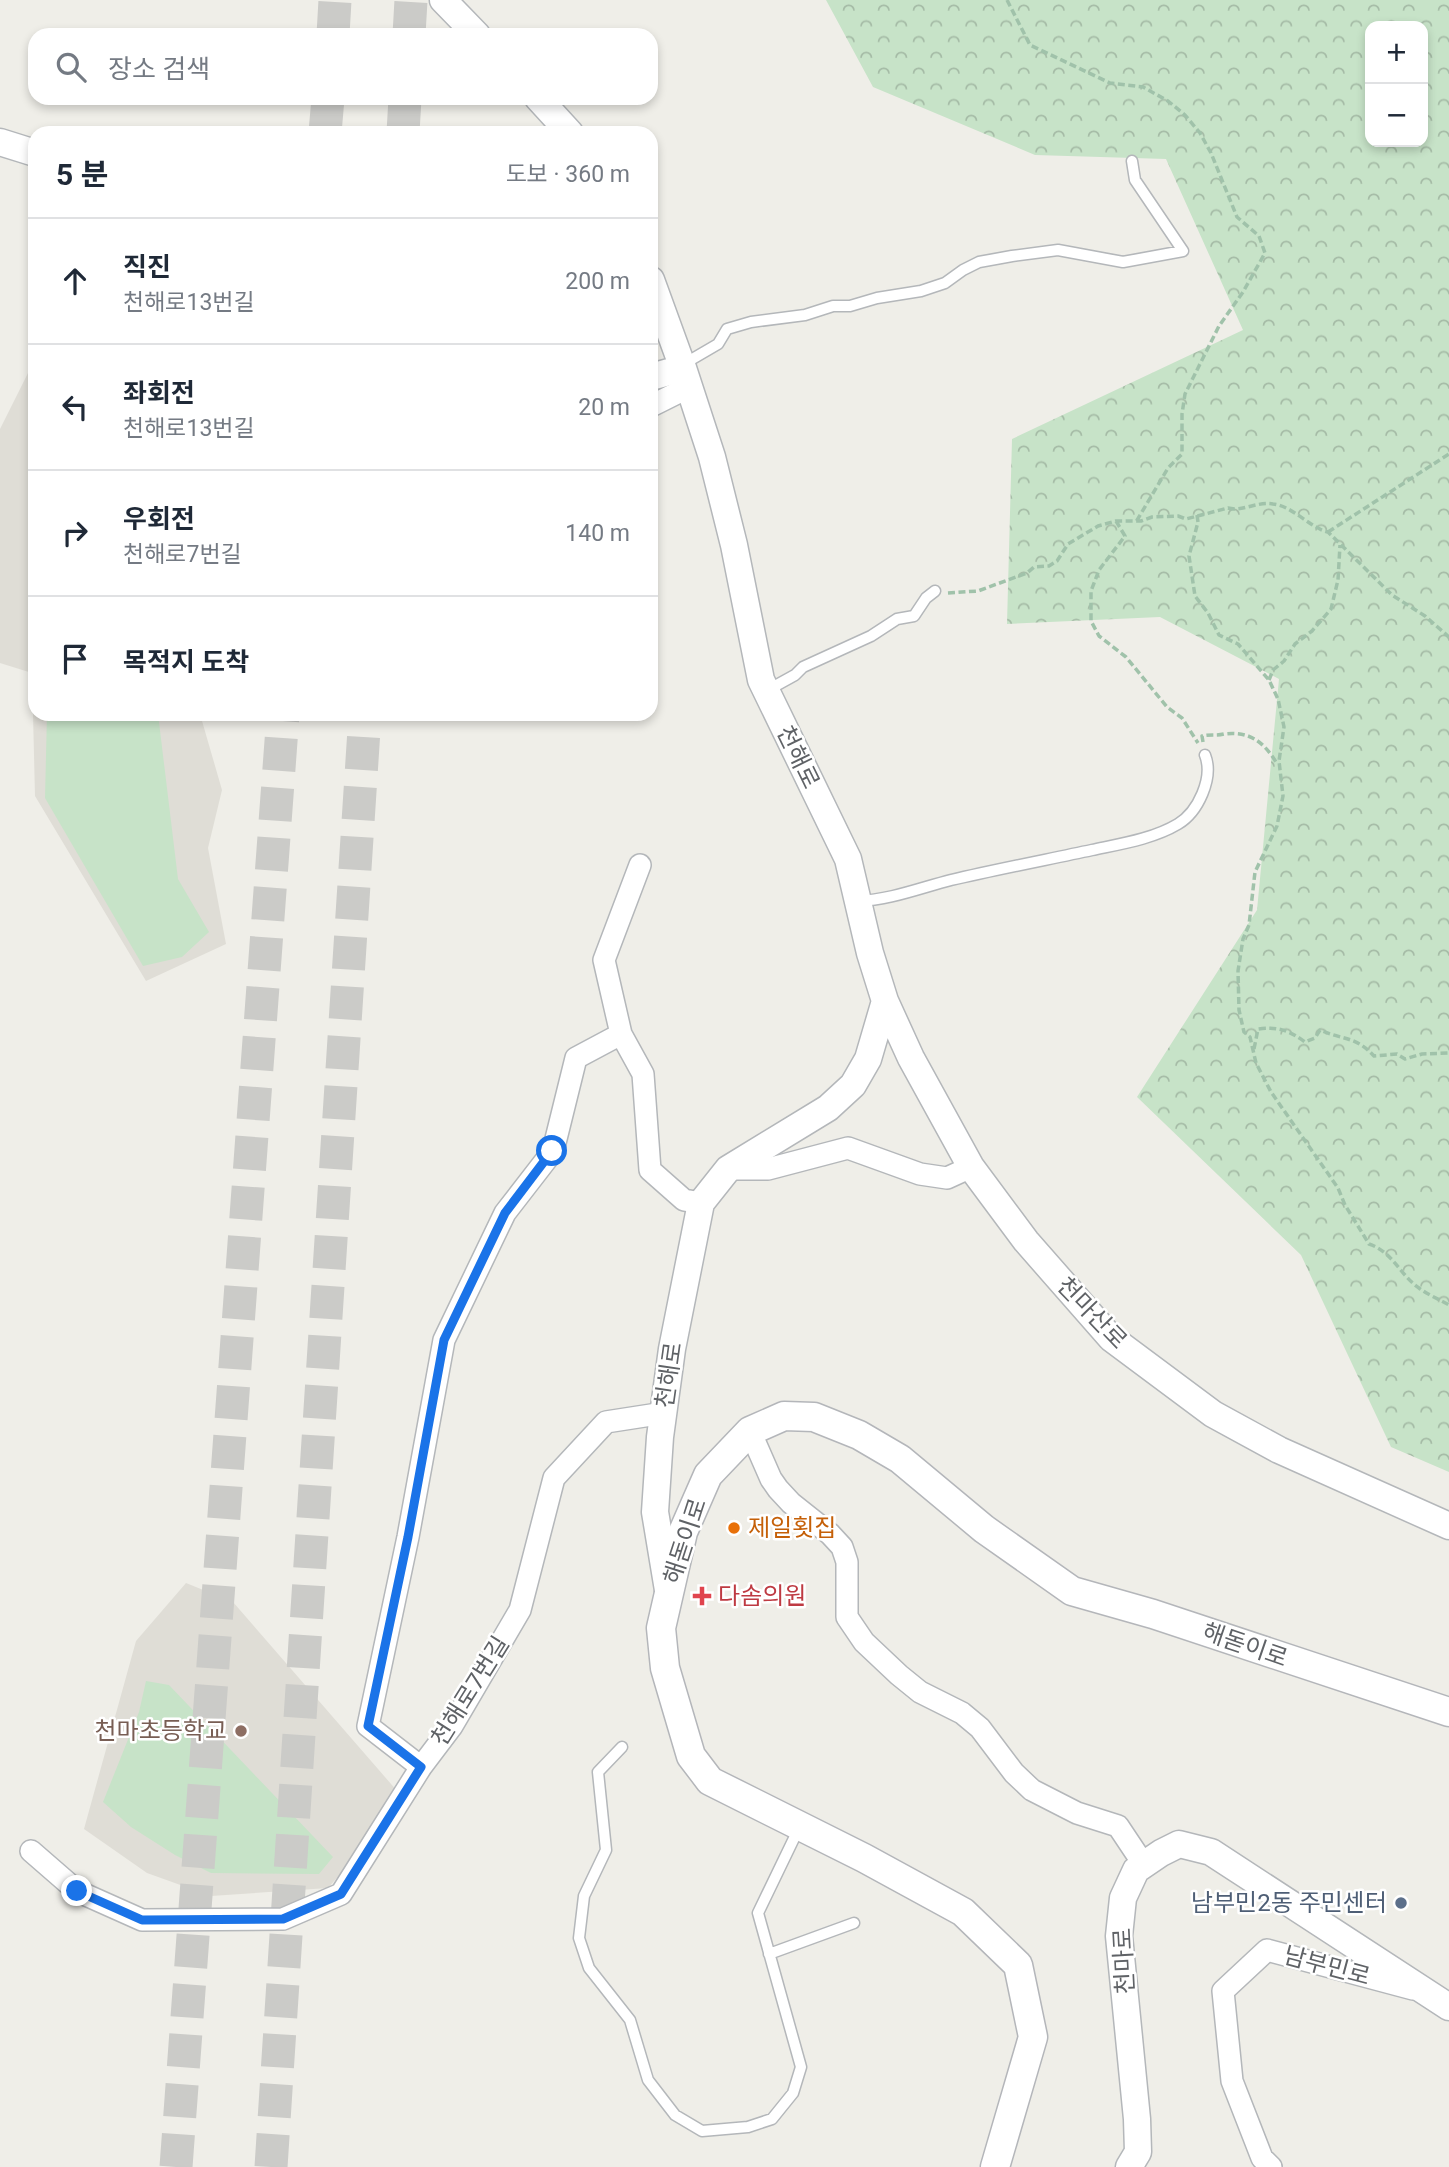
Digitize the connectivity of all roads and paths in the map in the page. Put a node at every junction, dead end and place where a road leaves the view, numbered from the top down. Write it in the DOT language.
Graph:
graph roads {
  1 [pos="443,0"];
  2 [pos="470,28"];
  3 [pos="544,105"];
  4 [pos="564,126"];
  5 [pos="0,142"];
  6 [pos="28,151"];
  7 [pos="1132,161"];
  8 [pos="658,299"];
  9 [pos="685,373"];
  10 [pos="658,376"];
  11 [pos="658,399"];
  12 [pos="1449,454"];
  13 [pos="1197,514"];
  14 [pos="1116,521"];
  15 [pos="1328,532"];
  16 [pos="1340,545"];
  17 [pos="935,591"];
  18 [pos="1449,637"];
  19 [pos="1269,680"];
  20 [pos="766,691"];
  21 [pos="1205,755"];
  22 [pos="1279,761"];
  23 [pos="640,865"];
  24 [pos="858,901"];
  25 [pos="885,1001"];
  26 [pos="621,1034"];
  27 [pos="1449,1048"];
  28 [pos="1254,1052"];
  29 [pos="1448,1053"];
  30 [pos="971,1167"];
  31 [pos="727,1168"];
  32 [pos="701,1203"];
  33 [pos="1449,1305"];
  34 [pos="664,1413"];
  35 [pos="750,1431"];
  36 [pos="1449,1525"];
  37 [pos="668,1592"];
  38 [pos="1449,1712"];
  39 [pos="622,1747"];
  40 [pos="421,1767"];
  41 [pos="800,1826"];
  42 [pos="31,1851"];
  43 [pos="1144,1865"];
  44 [pos="854,1923"];
  45 [pos="769,1954"];
  46 [pos="1421,1991"];
  47 [pos="1449,2007"];
  48 [pos="995,2167"];
  49 [pos="1129,2167"];
  50 [pos="1271,2167"];
  1 -- 2 [label="street"];
  3 -- 4 [label="street"];
  5 -- 6 [label="street"];
  7 -- 9 [label="lane"];
  8 -- 9 [label="street, 천해로"];
  9 -- 10 [label="street"];
  9 -- 11 [label="street"];
  9 -- 20 [label="street, 천해로"];
  12 -- 15 [label="path"];
  13 -- 14 [label="path"];
  13 -- 15 [label="path"];
  13 -- 19 [label="path"];
  14 -- 17 [label="path"];
  14 -- 21 [label="path"];
  15 -- 16 [label="path"];
  16 -- 18 [label="path"];
  16 -- 19 [label="path"];
  17 -- 20 [label="lane"];
  19 -- 22 [label="path"];
  20 -- 24 [label="street, 천해로"];
  21 -- 22 [label="path"];
  21 -- 24 [label="lane"];
  22 -- 28 [label="path"];
  23 -- 26 [label="street"];
  24 -- 25 [label="street, 천해로"];
  25 -- 30 [label="street, 천마산로"];
  25 -- 31 [label="street, 천해로"];
  26 -- 32 [label="street"];
  26 -- 40 [label="street"];
  27 -- 29 [label="path"];
  28 -- 29 [label="path"];
  28 -- 33 [label="path"];
  30 -- 31 [label="street"];
  30 -- 36 [label="street, 천마산로"];
  31 -- 32 [label="street, 천해로"];
  32 -- 34 [label="street, 천해로"];
  34 -- 37 [label="street, 천해로"];
  34 -- 40 [label="street, 천해로7번길"];
  35 -- 37 [label="main road, 해돋이로"];
  35 -- 38 [label="main road, 해돋이로"];
  35 -- 43 [label="street"];
  37 -- 41 [label="main road, 해돋이로"];
  39 -- 45 [label="lane"];
  40 -- 42 [label="street, 천해로7번길"];
  41 -- 45 [label="lane"];
  41 -- 48 [label="main road, 해돋이로"];
  43 -- 46 [label="street, 천마로"];
  43 -- 49 [label="street, 천마로"];
  44 -- 45 [label="lane"];
  46 -- 47 [label="street, 천마로"];
  46 -- 50 [label="street, 남부민로"];
}
